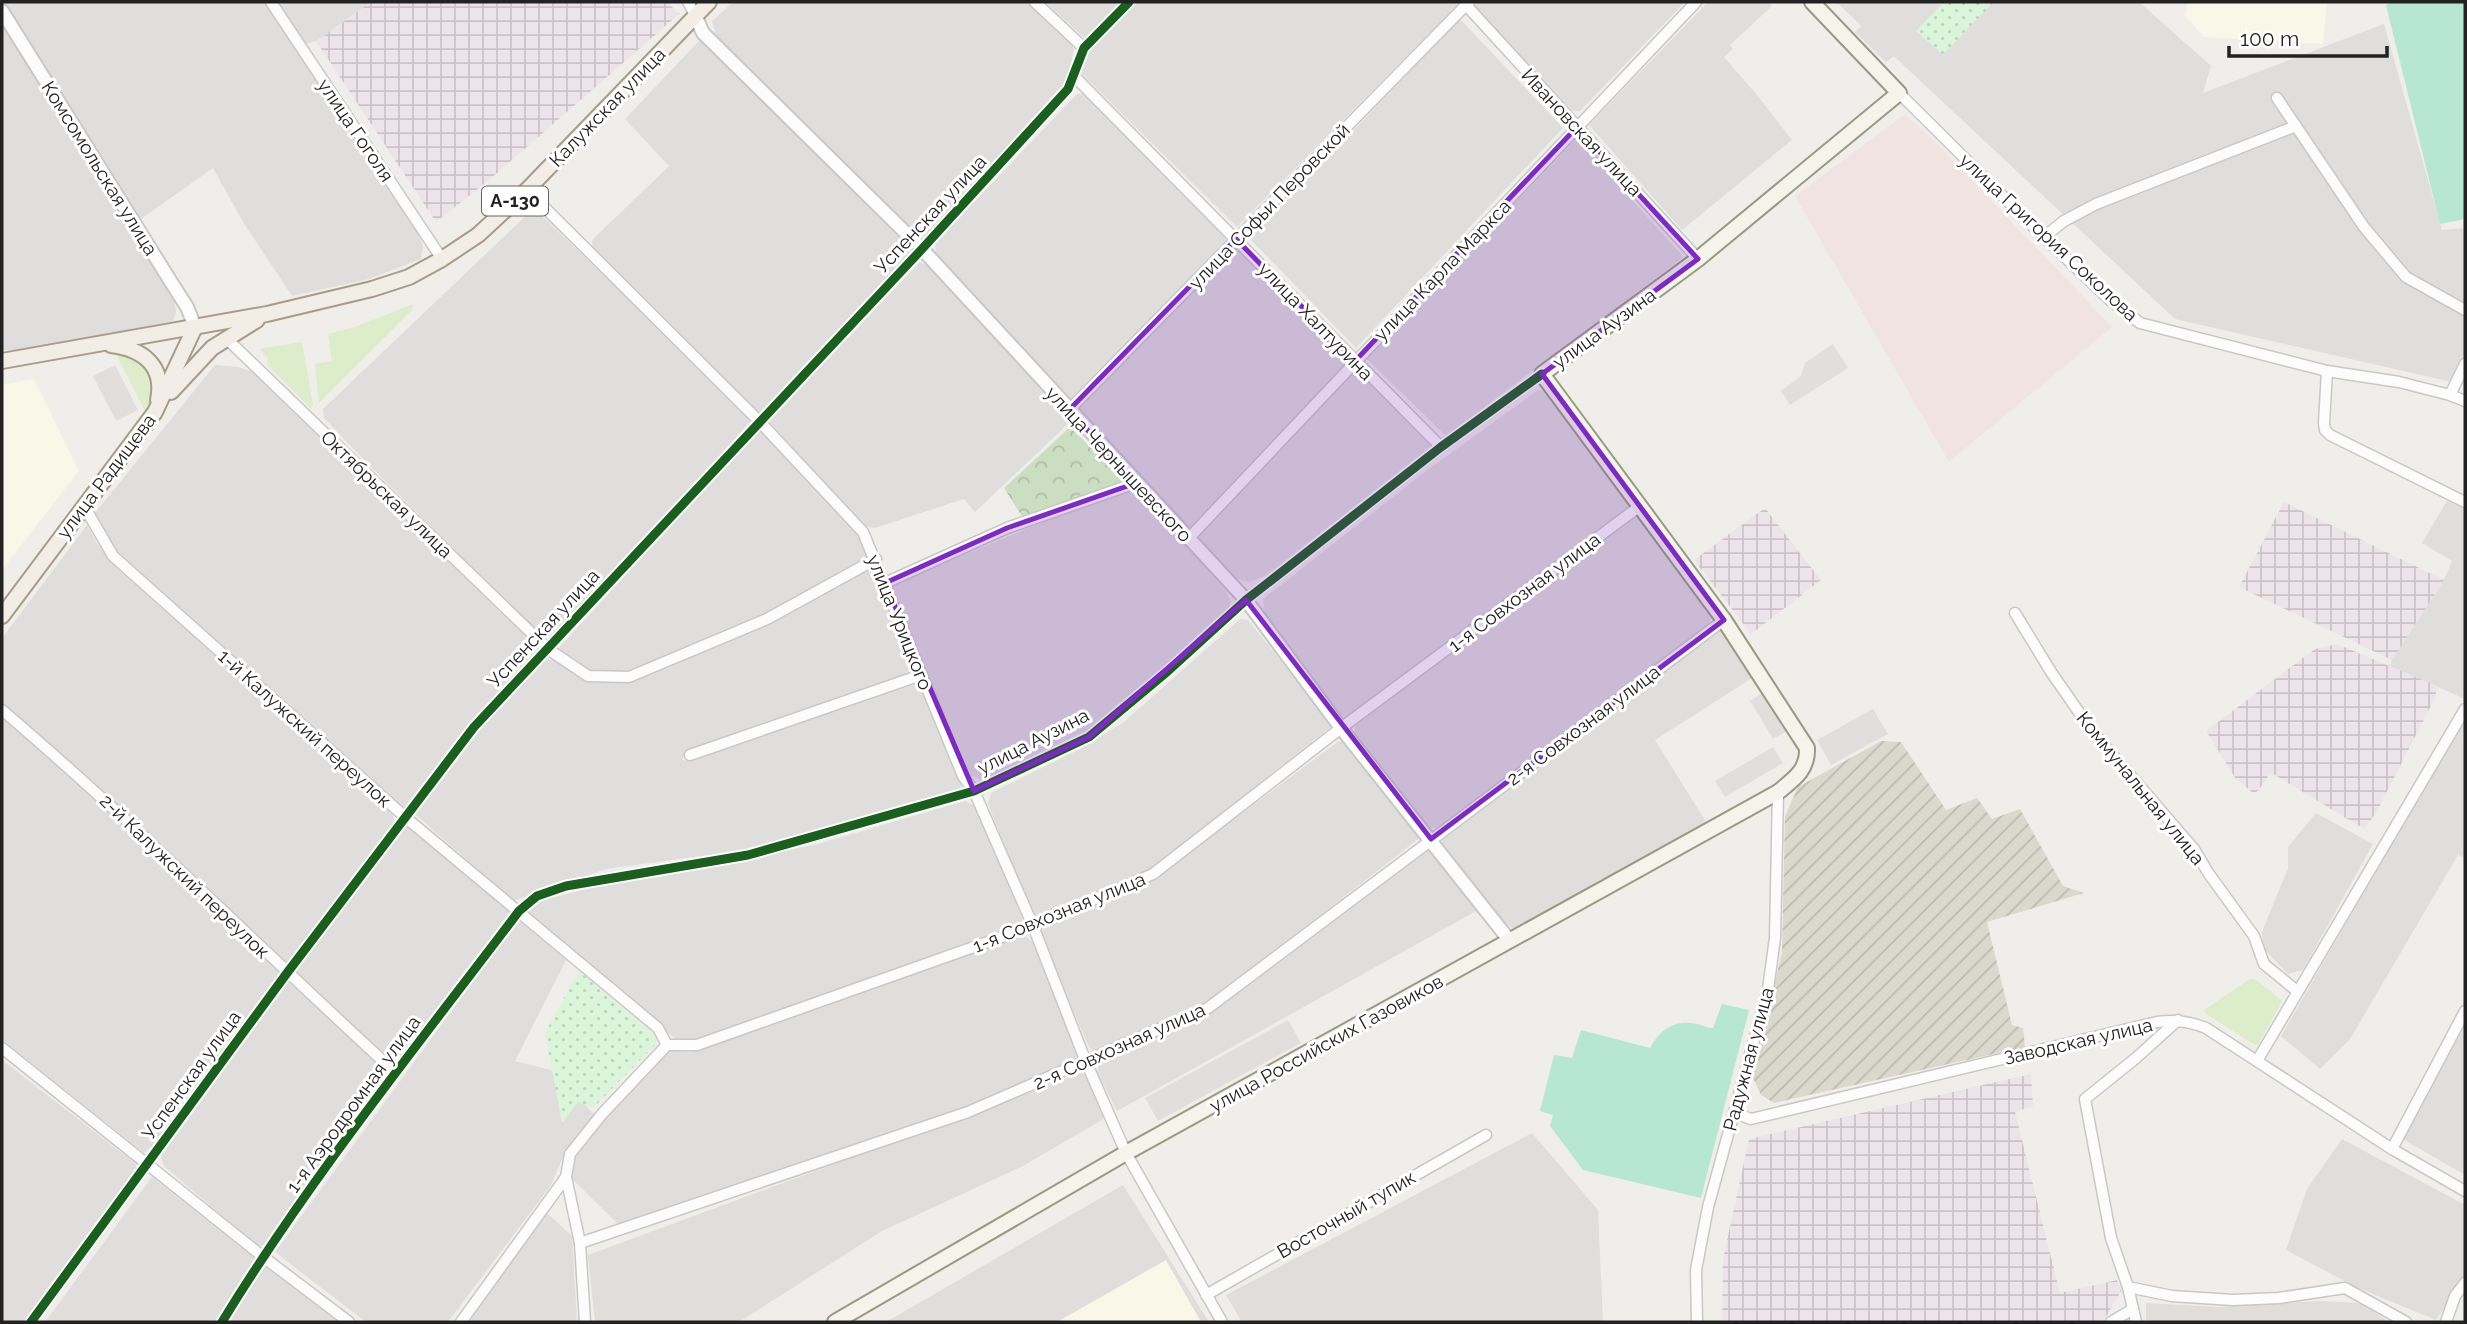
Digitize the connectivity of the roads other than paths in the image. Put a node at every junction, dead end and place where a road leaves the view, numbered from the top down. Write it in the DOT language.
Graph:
graph roads {
  1 [pos="271,2"];
  2 [pos="688,2"];
  3 [pos="709,2"];
  4 [pos="1035,2"];
  5 [pos="1129,2"];
  6 [pos="1696,2"];
  7 [pos="1812,2"];
  8 [pos="1467,4"];
  9 [pos="2,12"];
  10 [pos="695,15"];
  11 [pos="1084,48"];
  12 [pos="1073,75"];
  13 [pos="1899,93"];
  14 [pos="2277,98"];
  15 [pos="2296,126"];
  16 [pos="1577,127"];
  17 [pos="527,190"];
  18 [pos="2044,237"];
  19 [pos="1236,239"];
  20 [pos="922,249"];
  21 [pos="442,259"];
  22 [pos="1698,259"];
  23 [pos="2465,310"];
  24 [pos="267,314"];
  25 [pos="195,327"];
  26 [pos="226,338"];
  27 [pos="95,345"];
  28 [pos="2,361"];
  29 [pos="1354,361"];
  30 [pos="2465,364"];
  31 [pos="2327,371"];
  32 [pos="1542,374"];
  33 [pos="2450,395"];
  34 [pos="2465,401"];
  35 [pos="1069,410"];
  36 [pos="155,412"];
  37 [pos="760,422"];
  38 [pos="1441,447"];
  39 [pos="1136,483"];
  40 [pos="2465,502"];
  41 [pos="84,506"];
  42 [pos="1640,506"];
  43 [pos="1188,538"];
  44 [pos="876,559"];
  45 [pos="885,583"];
  46 [pos="1246,600"];
  47 [pos="2015,613"];
  48 [pos="2,616"];
  49 [pos="1724,620"];
  50 [pos="548,649"];
  51 [pos="921,675"];
  52 [pos="2465,709"];
  53 [pos="2,710"];
  54 [pos="1341,728"];
  55 [pos="690,755"];
  56 [pos="974,791"];
  57 [pos="1777,792"];
  58 [pos="405,817"];
  59 [pos="1431,839"];
  60 [pos="519,911"];
  61 [pos="1033,926"];
  62 [pos="1510,942"];
  63 [pos="287,973"];
  64 [pos="2297,991"];
  65 [pos="2465,1011"];
  66 [pos="2178,1020"];
  67 [pos="667,1045"];
  68 [pos="2,1048"];
  69 [pos="2257,1061"];
  70 [pos="1086,1062"];
  71 [pos="396,1073"];
  72 [pos="1734,1114"];
  73 [pos="1486,1135"];
  74 [pos="2392,1149"];
  75 [pos="1126,1153"];
  76 [pos="147,1164"];
  77 [pos="566,1177"];
  78 [pos="2465,1191"];
  79 [pos="580,1243"];
  80 [pos="262,1256"];
  81 [pos="2465,1283"];
  82 [pos="2128,1287"];
  83 [pos="1206,1295"];
  84 [pos="2133,1309"];
  85 [pos="31,1322"];
  86 [pos="222,1322"];
  87 [pos="349,1322"];
  88 [pos="461,1322"];
  89 [pos="585,1322"];
  90 [pos="835,1322"];
  91 [pos="1222,1322"];
  92 [pos="1697,1322"];
  93 [pos="2111,1322"];
  94 [pos="2136,1322"];
  95 [pos="2406,1322"];
  96 [pos="2446,1322"];
  1 -- 21 [label="street, улица Гоголя"];
  2 -- 10 [label="street"];
  3 -- 10 [label="main road, Калужская улица / А-130"];
  4 -- 11 [label="street"];
  5 -- 11 [label="street, Успенская улица"];
  6 -- 16 [label="street, улица Карла Маркса"];
  7 -- 13 [label="main road, улица Григория Соколова"];
  8 -- 16 [label="street, Ивановская улица"];
  8 -- 19 [label="street, улица Софьи Перовской"];
  9 -- 25 [label="street, Комсомольская улица"];
  10 -- 17 [label="main road, Калужская улица / А-130"];
  10 -- 20 [label="street, улица Чернышевского"];
  11 -- 12 [label="street, Успенская улица"];
  12 -- 19 [label="street, улица Халтурина"];
  12 -- 20 [label="street, Успенская улица"];
  13 -- 18 [label="street, улица Григория Соколова"];
  13 -- 22 [label="main road, улица Аузина"];
  14 -- 15 [label="street"];
  15 -- 18 [label="street"];
  15 -- 23 [label="street"];
  16 -- 22 [label="street, Ивановская улица"];
  16 -- 29 [label="street, улица Карла Маркса"];
  17 -- 21 [label="main road, Калужская улица / А-130"];
  17 -- 37 [label="street, улица Урицкого"];
  18 -- 31 [label="street, улица Григория Соколова"];
  19 -- 29 [label="street, улица Халтурина"];
  19 -- 35 [label="street, улица Софьи Перовской"];
  20 -- 35 [label="street, улица Чернышевского"];
  20 -- 37 [label="street, Успенская улица"];
  21 -- 24 [label="main road, Калужская улица / А-130"];
  22 -- 32 [label="main road, улица Аузина"];
  24 -- 25 [label="main road, Калужская улица / А-130"];
  24 -- 26 [label="main road"];
  25 -- 27 [label="main road, А-130"];
  25 -- 36 [label="main road, улица Радищева"];
  26 -- 36 [label="main road"];
  26 -- 50 [label="street, Октябрьская улица"];
  27 -- 28 [label="main road, А-130"];
  27 -- 36 [label="main road"];
  29 -- 38 [label="street, улица Халтурина"];
  29 -- 43 [label="street, улица Карла Маркса"];
  30 -- 33 [label="street"];
  31 -- 33 [label="street, улица Григория Соколова"];
  31 -- 40 [label="street"];
  32 -- 38 [label="street, улица Аузина"];
  32 -- 42 [label="main road"];
  33 -- 34 [label="street, улица Григория Соколова"];
  35 -- 39 [label="street, улица Чернышевского"];
  36 -- 41 [label="main road, улица Радищева"];
  37 -- 44 [label="street, улица Урицкого"];
  37 -- 50 [label="street, Успенская улица"];
  38 -- 46 [label="street, улица Аузина"];
  39 -- 43 [label="street, улица Чернышевского"];
  39 -- 45 [label="street"];
  41 -- 48 [label="main road, улица Радищева"];
  41 -- 58 [label="street, 1-й Калужский переулок"];
  42 -- 49 [label="main road"];
  42 -- 54 [label="street, 1-я Совхозная улица"];
  43 -- 46 [label="street, улица Чернышевского"];
  44 -- 45 [label="street, улица Урицкого"];
  44 -- 50 [label="street"];
  45 -- 51 [label="street, улица Урицкого"];
  46 -- 54 [label="street, улица Чернышевского"];
  46 -- 56 [label="street, улица Аузина"];
  47 -- 64 [label="street, Коммунальная улица"];
  49 -- 57 [label="main road, улица Российских Газовиков"];
  49 -- 59 [label="street, 2-я Совхозная улица"];
  50 -- 58 [label="street, Успенская улица"];
  51 -- 55 [label="street"];
  51 -- 56 [label="street, улица Урицкого"];
  52 -- 64 [label="street"];
  53 -- 63 [label="street, 2-й Калужский переулок"];
  54 -- 59 [label="street, улица Чернышевского"];
  54 -- 61 [label="street, 1-я Совхозная улица"];
  56 -- 60 [label="street, улица Аузина"];
  56 -- 61 [label="street, улица Урицкого"];
  57 -- 62 [label="main road, улица Российских Газовиков"];
  57 -- 72 [label="street, Радужная улица"];
  58 -- 60 [label="street, 1-й Калужский переулок"];
  58 -- 63 [label="street, Успенская улица"];
  59 -- 62 [label="street, улица Чернышевского"];
  59 -- 70 [label="street, 2-я Совхозная улица"];
  60 -- 67 [label="street, 1-й Калужский переулок"];
  60 -- 71 [label="street, 1-я Аэродромная улица"];
  61 -- 67 [label="street, 1-я Совхозная улица"];
  61 -- 70 [label="street, улица Урицкого"];
  62 -- 75 [label="main road, улица Российских Газовиков"];
  63 -- 71 [label="street, 2-й Калужский переулок"];
  63 -- 76 [label="street, Успенская улица"];
  64 -- 69 [label="street"];
  65 -- 74 [label="street"];
  66 -- 69 [label="street, Заводская улица"];
  66 -- 72 [label="street, Заводская улица"];
  66 -- 82 [label="street"];
  67 -- 77 [label="street"];
  68 -- 76 [label="street"];
  69 -- 74 [label="street, Заводская улица"];
  70 -- 75 [label="street, улица Урицкого"];
  70 -- 79 [label="street, 2-я Совхозная улица"];
  71 -- 80 [label="street, 1-я Аэродромная улица"];
  72 -- 92 [label="street, Радужная улица"];
  73 -- 83 [label="street, Восточный тупик"];
  74 -- 78 [label="street, Заводская улица"];
  75 -- 83 [label="street, улица Урицкого"];
  75 -- 90 [label="main road, улица Российских Газовиков"];
  76 -- 80 [label="street"];
  76 -- 85 [label="street, Успенская улица"];
  77 -- 79 [label="street"];
  77 -- 88 [label="street"];
  79 -- 89 [label="street"];
  80 -- 86 [label="street, 1-я Аэродромная улица"];
  80 -- 87 [label="street"];
  81 -- 96 [label="street"];
  82 -- 84 [label="street"];
  82 -- 95 [label="street"];
  83 -- 91 [label="street, улица Урицкого"];
  84 -- 93 [label="street"];
  84 -- 94 [label="street"];
}
